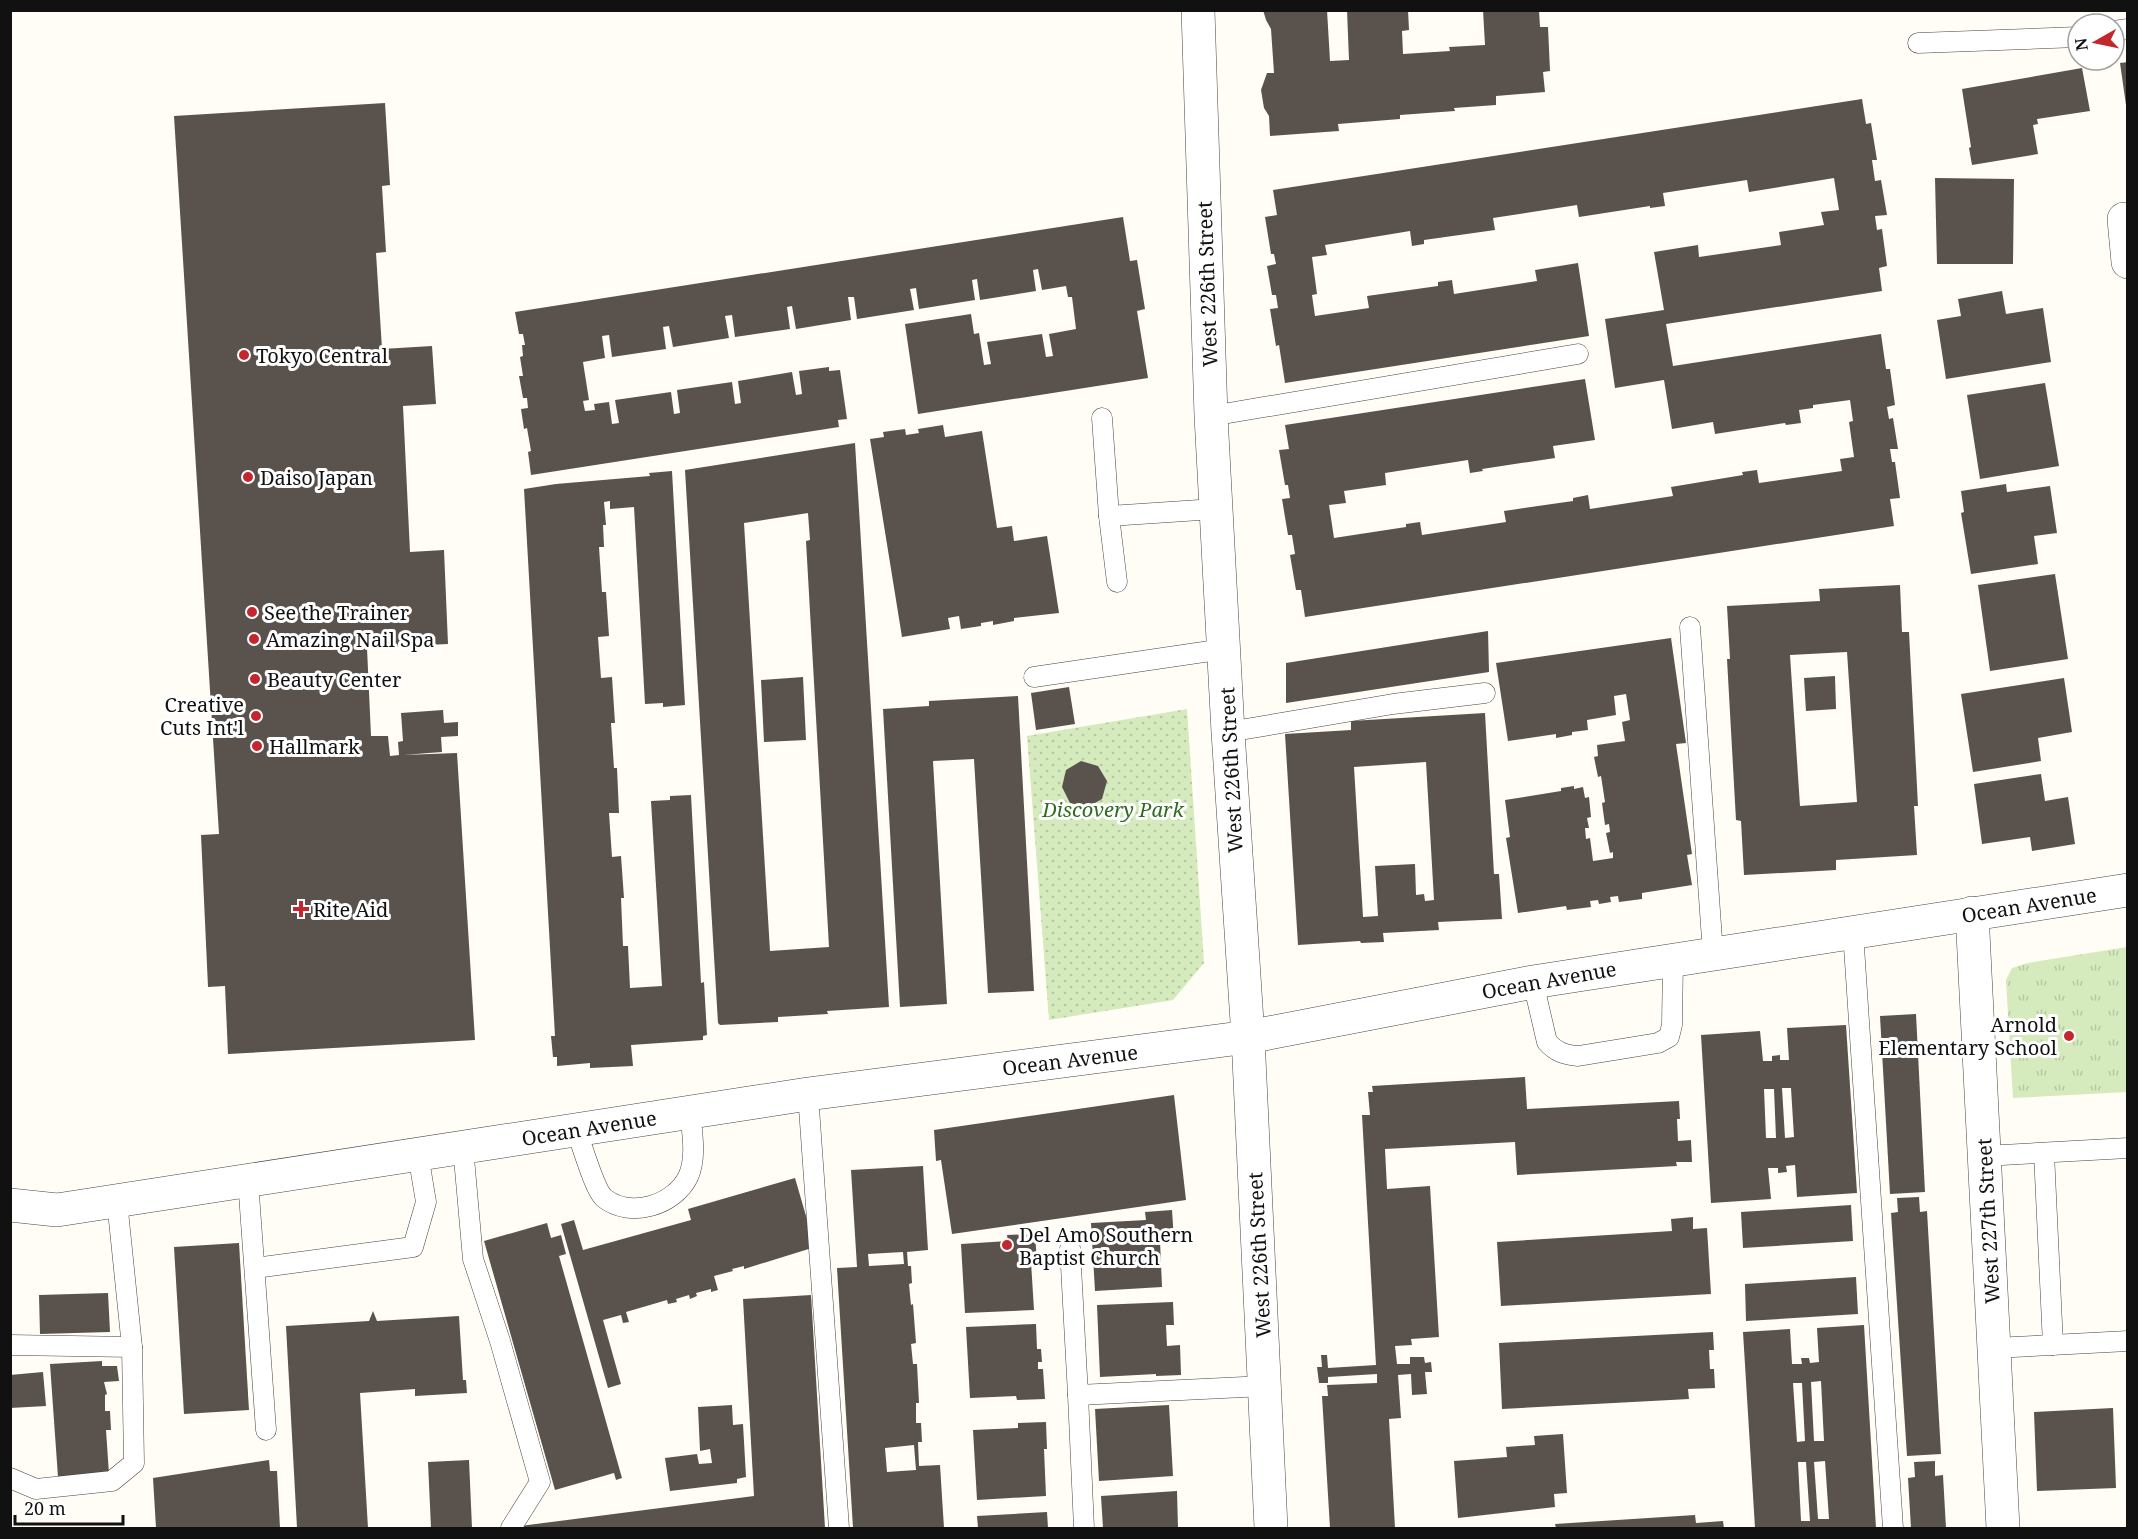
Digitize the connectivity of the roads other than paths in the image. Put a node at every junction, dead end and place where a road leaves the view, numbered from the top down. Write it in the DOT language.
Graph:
graph roads {
  1 [pos="1198,10"];
  2 [pos="2066,37"];
  3 [pos="1918,43"];
  4 [pos="2124,219"];
  5 [pos="2127,262"];
  6 [pos="1578,354"];
  7 [pos="1211,416"];
  8 [pos="1102,418"];
  9 [pos="1215,509"];
  10 [pos="1109,516"];
  11 [pos="1117,582"];
  12 [pos="1690,627"];
  13 [pos="1224,649"];
  14 [pos="1034,677"];
  15 [pos="1485,693"];
  16 [pos="1228,732"];
  17 [pos="2127,890"];
  18 [pos="1972,914"];
  19 [pos="1853,932"];
  20 [pos="1713,954"];
  21 [pos="1673,960"];
  22 [pos="1533,981"];
  23 [pos="1248,1037"];
  24 [pos="808,1094"];
  25 [pos="690,1112"];
  26 [pos="576,1130"];
  27 [pos="463,1147"];
  28 [pos="2127,1148"];
  29 [pos="2044,1153"];
  30 [pos="418,1154"];
  31 [pos="1984,1156"];
  32 [pos="248,1180"];
  33 [pos="117,1201"];
  34 [pos="10,1205"];
  35 [pos="1070,1248"];
  36 [pos="255,1268"];
  37 [pos="2127,1341"];
  38 [pos="10,1345"];
  39 [pos="2053,1345"];
  40 [pos="132,1347"];
  41 [pos="1994,1348"];
  42 [pos="1265,1386"];
  43 [pos="1078,1395"];
  44 [pos="266,1430"];
  45 [pos="10,1478"];
  46 [pos="511,1528"];
  47 [pos="839,1528"];
  48 [pos="1084,1528"];
  49 [pos="1271,1528"];
  50 [pos="1893,1528"];
  51 [pos="2004,1528"];
  1 -- 7 [label="street, West 226th Street"];
  2 -- 3 [label="lane"];
  4 -- 5 [label="street"];
  6 -- 7 [label="lane"];
  7 -- 9 [label="street, West 226th Street"];
  8 -- 10 [label="lane"];
  9 -- 10 [label="lane"];
  9 -- 13 [label="street, West 226th Street"];
  10 -- 11 [label="lane"];
  12 -- 20 [label="lane"];
  13 -- 14 [label="lane"];
  13 -- 16 [label="street, West 226th Street"];
  15 -- 16 [label="lane"];
  16 -- 23 [label="street, West 226th Street"];
  17 -- 18 [label="street, Ocean Avenue"];
  18 -- 19 [label="street, Ocean Avenue"];
  18 -- 31 [label="street, West 227th Street"];
  19 -- 20 [label="street, Ocean Avenue"];
  19 -- 50 [label="lane"];
  20 -- 21 [label="street, Ocean Avenue"];
  21 -- 22 [label="street, Ocean Avenue"];
  21 -- 22 [label="lane"];
  22 -- 23 [label="street, Ocean Avenue"];
  23 -- 24 [label="street, Ocean Avenue"];
  23 -- 42 [label="street, West 226th Street"];
  24 -- 25 [label="street, Ocean Avenue"];
  24 -- 47 [label="lane"];
  25 -- 26 [label="street, Ocean Avenue"];
  25 -- 26 [label="lane"];
  26 -- 27 [label="street, Ocean Avenue"];
  27 -- 30 [label="street, Ocean Avenue"];
  27 -- 46 [label="lane"];
  28 -- 29 [label="lane"];
  29 -- 31 [label="lane"];
  29 -- 39 [label="lane"];
  30 -- 32 [label="street, Ocean Avenue"];
  30 -- 36 [label="lane"];
  31 -- 41 [label="street, West 227th Street"];
  32 -- 33 [label="street, Ocean Avenue"];
  32 -- 36 [label="lane"];
  33 -- 34 [label="street, Ocean Avenue"];
  33 -- 40 [label="lane"];
  35 -- 43 [label="lane"];
  36 -- 44 [label="lane"];
  37 -- 39 [label="lane"];
  38 -- 40 [label="lane"];
  39 -- 41 [label="lane"];
  40 -- 45 [label="lane"];
  41 -- 51 [label="street, West 227th Street"];
  42 -- 43 [label="lane"];
  42 -- 49 [label="street, West 226th Street"];
  43 -- 48 [label="lane"];
}
